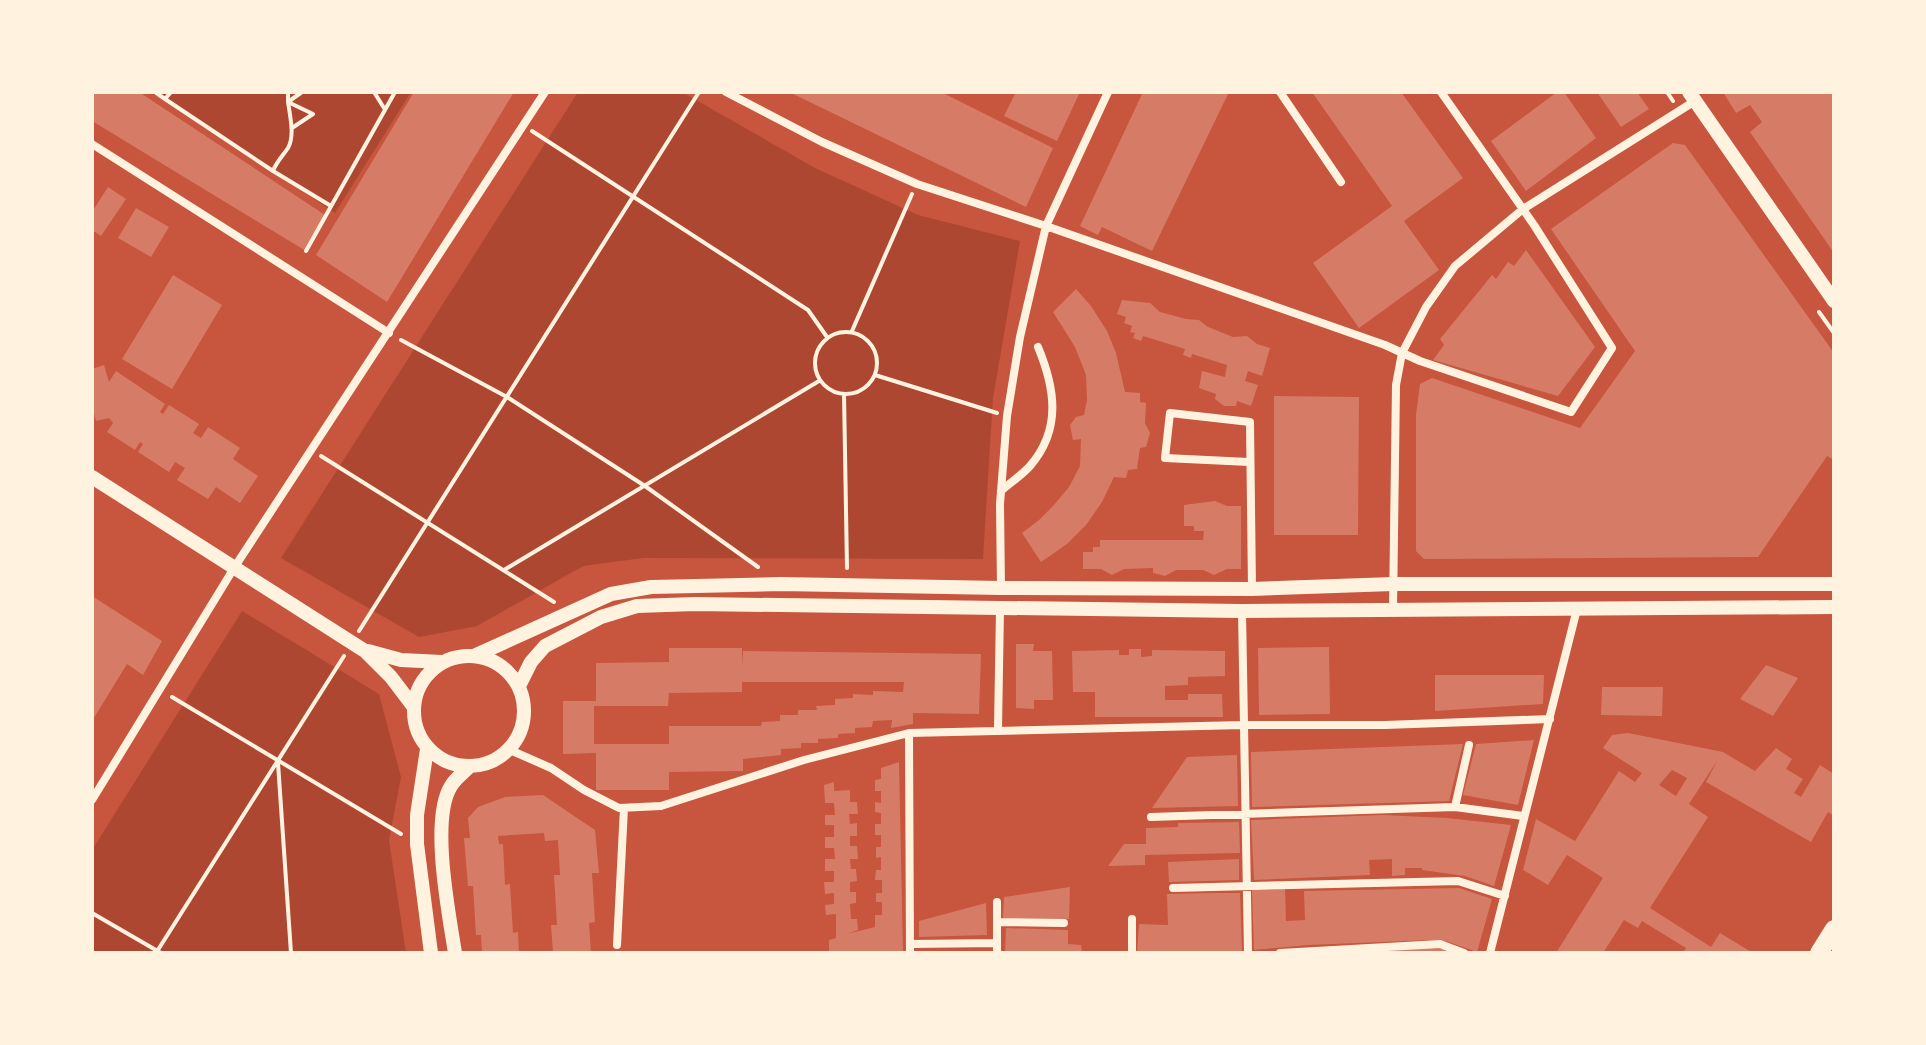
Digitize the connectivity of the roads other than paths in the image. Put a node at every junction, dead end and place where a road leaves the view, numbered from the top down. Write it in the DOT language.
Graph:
graph roads {
  1 [pos="545,92"];
  2 [pos="726,92"];
  3 [pos="1108,92"];
  4 [pos="1280,92"];
  5 [pos="1441,92"];
  6 [pos="1692,96"];
  7 [pos="92,144"];
  8 [pos="1341,182"];
  9 [pos="1523,209"];
  10 [pos="1046,226"];
  11 [pos="1834,301"];
  12 [pos="389,333"];
  13 [pos="1038,347"];
  14 [pos="1402,353"];
  15 [pos="1249,462"];
  16 [pos="92,477"];
  17 [pos="1001,491"];
  18 [pos="234,568"];
  19 [pos="1393,584"];
  20 [pos="1834,584"];
  21 [pos="1001,588"];
  22 [pos="1252,589"];
  23 [pos="1834,607"];
  24 [pos="1577,608"];
  25 [pos="1000,609"];
  26 [pos="1393,609"];
  27 [pos="1242,611"];
  28 [pos="358,646"];
  29 [pos="474,656"];
  30 [pos="442,662"];
  31 [pos="519,686"];
  32 [pos="413,706"];
  33 [pos="1550,719"];
  34 [pos="1243,725"];
  35 [pos="998,729"];
  36 [pos="909,733"];
  37 [pos="1469,745"];
  38 [pos="427,749"];
  39 [pos="510,750"];
  40 [pos="468,768"];
  41 [pos="92,799"];
  42 [pos="1455,807"];
  43 [pos="624,808"];
  44 [pos="1244,814"];
  45 [pos="1523,816"];
  46 [pos="1151,817"];
  47 [pos="1247,886"];
  48 [pos="1173,888"];
  49 [pos="1505,896"];
  50 [pos="997,902"];
  51 [pos="1132,919"];
  52 [pos="997,922"];
  53 [pos="1064,923"];
  54 [pos="1834,929"];
  55 [pos="617,945"];
  56 [pos="910,948"];
  57 [pos="997,948"];
  58 [pos="431,953"];
  59 [pos="455,953"];
  60 [pos="1132,953"];
  61 [pos="1248,953"];
  62 [pos="1280,953"];
  63 [pos="1464,953"];
  64 [pos="1490,953"];
  65 [pos="1819,953"];
  1 -- 12 [label="street"];
  2 -- 10 [label="street"];
  3 -- 10 [label="street"];
  4 -- 8 [label="street"];
  5 -- 9 [label="street"];
  6 -- 9 [label="street"];
  6 -- 11 [label="street"];
  7 -- 12 [label="street"];
  9 -- 14 [label="street"];
  9 -- 14 [label="street"];
  10 -- 14 [label="street"];
  10 -- 17 [label="street"];
  12 -- 18 [label="street"];
  13 -- 17 [label="street"];
  14 -- 19 [label="street"];
  15 -- 15 [label="street"];
  15 -- 22 [label="street"];
  16 -- 18 [label="street"];
  17 -- 21 [label="street"];
  18 -- 28 [label="street"];
  18 -- 41 [label="street"];
  19 -- 20 [label="street"];
  19 -- 22 [label="street"];
  19 -- 26 [label="street"];
  21 -- 22 [label="street"];
  21 -- 29 [label="street"];
  23 -- 24 [label="street"];
  24 -- 26 [label="street"];
  24 -- 33 [label="street"];
  25 -- 27 [label="street"];
  25 -- 31 [label="street"];
  25 -- 35 [label="street"];
  26 -- 27 [label="street"];
  27 -- 34 [label="street"];
  28 -- 30 [label="street"];
  28 -- 32 [label="street"];
  29 -- 30 [label="street"];
  29 -- 31 [label="street"];
  30 -- 32 [label="street"];
  31 -- 39 [label="street"];
  32 -- 38 [label="street"];
  33 -- 34 [label="street"];
  33 -- 45 [label="street"];
  34 -- 35 [label="street"];
  34 -- 44 [label="street"];
  35 -- 36 [label="street"];
  36 -- 43 [label="street"];
  36 -- 56 [label="street"];
  37 -- 42 [label="street"];
  38 -- 40 [label="street"];
  38 -- 58 [label="street"];
  39 -- 40 [label="street"];
  39 -- 43 [label="street"];
  40 -- 59 [label="street"];
  42 -- 44 [label="street"];
  42 -- 45 [label="street"];
  43 -- 55 [label="street"];
  44 -- 46 [label="street"];
  44 -- 47 [label="street"];
  45 -- 49 [label="street"];
  47 -- 48 [label="street"];
  47 -- 49 [label="street"];
  47 -- 61 [label="street"];
  49 -- 64 [label="street"];
  50 -- 52 [label="street"];
  51 -- 60 [label="street"];
  52 -- 53 [label="street"];
  52 -- 57 [label="street"];
  54 -- 65 [label="main road"];
  56 -- 57 [label="street"];
  62 -- 63 [label="street"];
}
